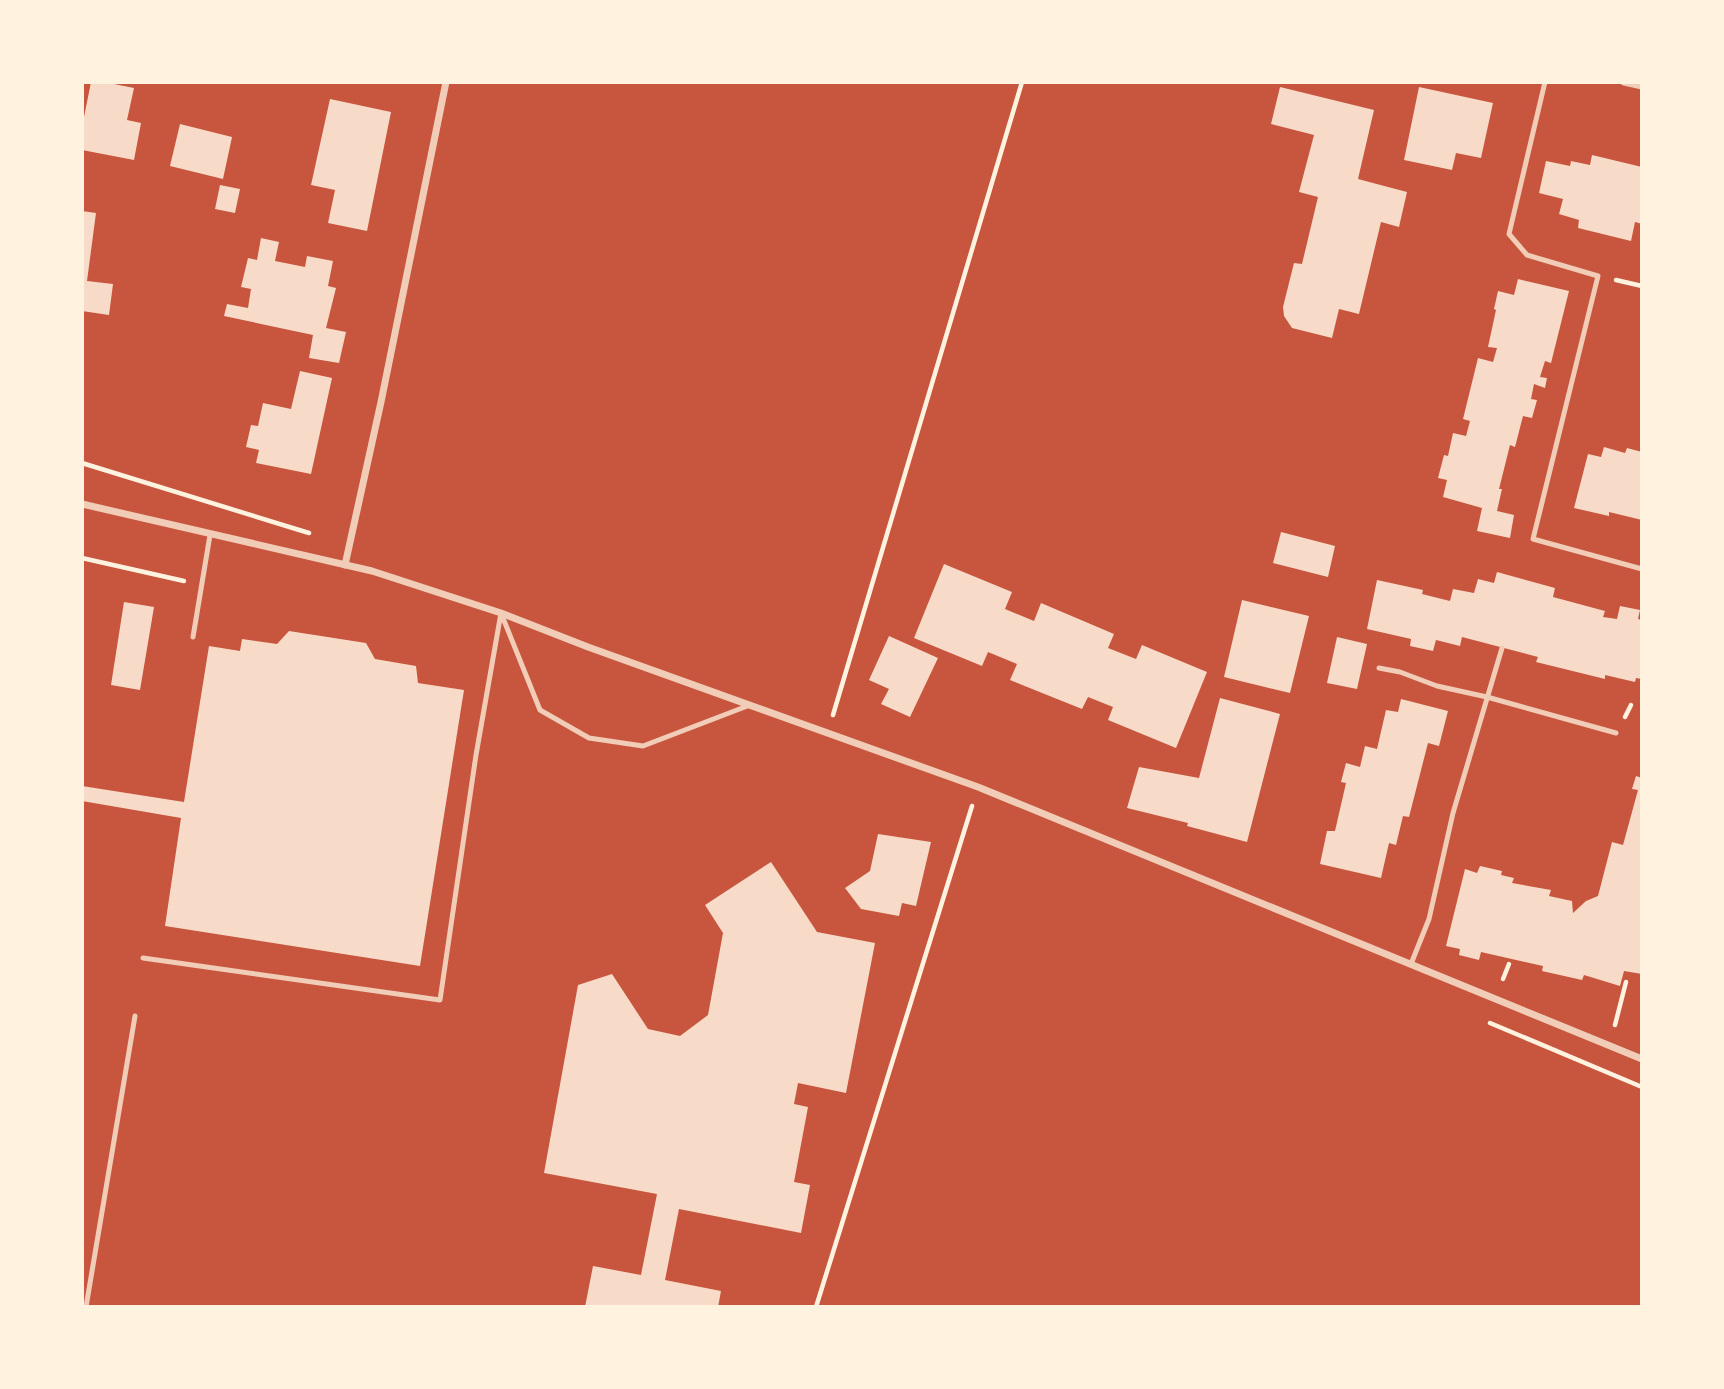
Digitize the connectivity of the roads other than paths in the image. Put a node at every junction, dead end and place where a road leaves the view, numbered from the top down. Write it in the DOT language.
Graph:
graph roads {
  1 [pos="446,82"];
  2 [pos="1545,82"];
  3 [pos="1624,82"];
  4 [pos="1642,86"];
  5 [pos="82,503"];
  6 [pos="210,534"];
  7 [pos="345,565"];
  8 [pos="1642,569"];
  9 [pos="501,613"];
  10 [pos="193,637"];
  11 [pos="1502,648"];
  12 [pos="1379,668"];
  13 [pos="1488,697"];
  14 [pos="752,705"];
  15 [pos="1616,733"];
  16 [pos="143,958"];
  17 [pos="1411,964"];
  18 [pos="135,1016"];
  19 [pos="1642,1059"];
  20 [pos="86,1307"];
  1 -- 7 [label="street"];
  2 -- 8 [label="lane"];
  3 -- 4 [label="street"];
  5 -- 6 [label="street"];
  6 -- 7 [label="street"];
  6 -- 10 [label="lane"];
  7 -- 9 [label="street"];
  9 -- 14 [label="street"];
  9 -- 14 [label="lane"];
  9 -- 16 [label="lane"];
  11 -- 13 [label="lane"];
  12 -- 13 [label="lane"];
  13 -- 15 [label="lane"];
  13 -- 17 [label="lane"];
  14 -- 17 [label="street"];
  17 -- 19 [label="street"];
  18 -- 20 [label="lane"];
}
